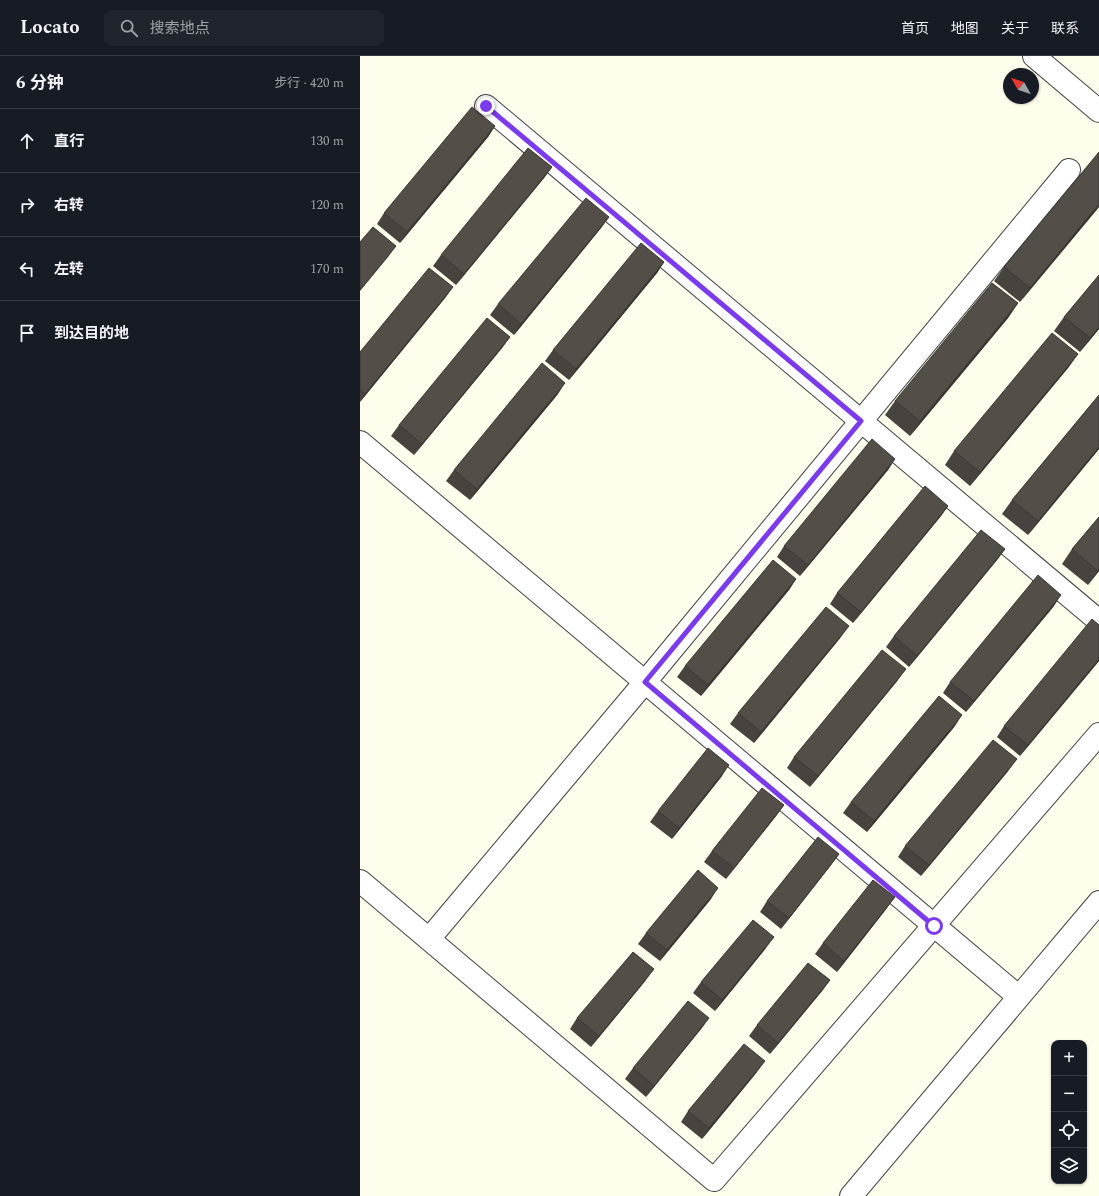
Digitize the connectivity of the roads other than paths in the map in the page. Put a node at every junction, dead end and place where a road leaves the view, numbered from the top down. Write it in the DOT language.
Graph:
graph roads {
  1 [pos="1034,56"];
  2 [pos="486,106"];
  3 [pos="1099,111"];
  4 [pos="1069,170"];
  5 [pos="861,421"];
  6 [pos="360,442"];
  7 [pos="1099,621"];
  8 [pos="645,682"];
  9 [pos="1099,734"];
  10 [pos="360,881"];
  11 [pos="1099,902"];
  12 [pos="934,926"];
  13 [pos="429,939"];
  14 [pos="1019,997"];
  15 [pos="851,1196"];
  1 -- 3 [label="street"];
  2 -- 5 [label="street"];
  4 -- 5 [label="street"];
  5 -- 7 [label="street"];
  5 -- 8 [label="street"];
  6 -- 8 [label="street"];
  8 -- 12 [label="street"];
  8 -- 13 [label="street"];
  9 -- 12 [label="street"];
  10 -- 13 [label="street"];
  11 -- 14 [label="street"];
  12 -- 13 [label="street"];
  12 -- 14 [label="street"];
  14 -- 15 [label="street"];
}
